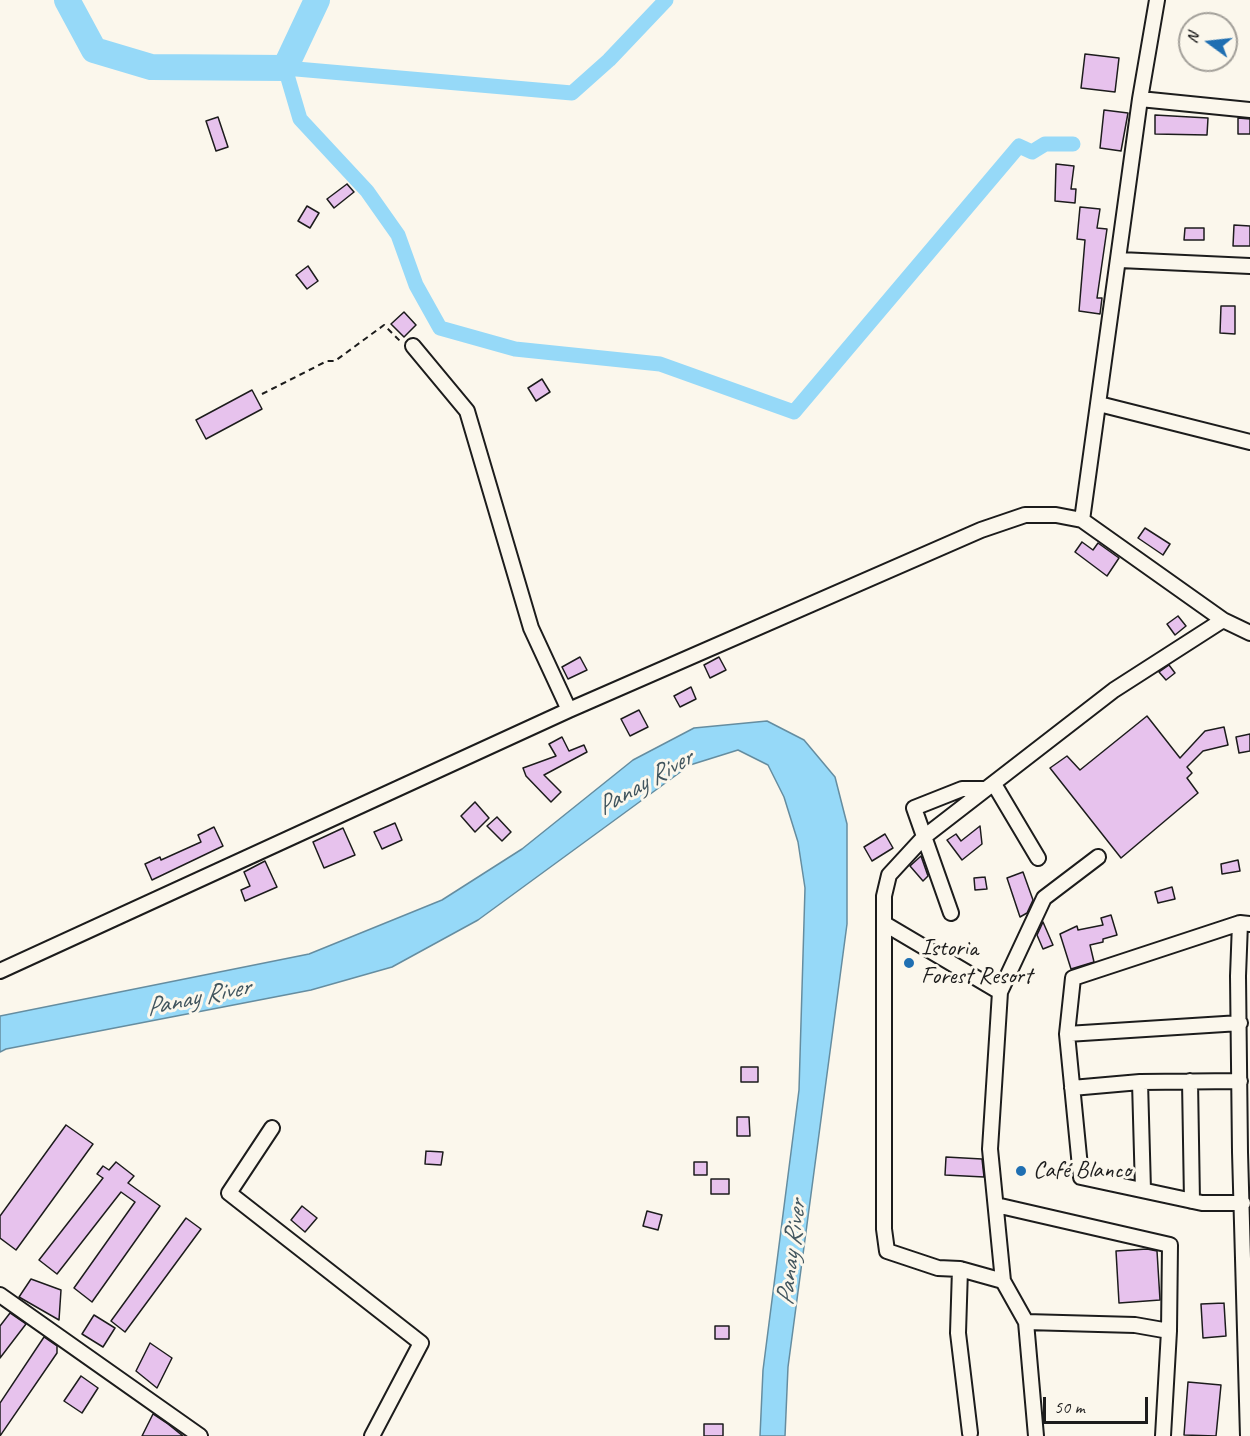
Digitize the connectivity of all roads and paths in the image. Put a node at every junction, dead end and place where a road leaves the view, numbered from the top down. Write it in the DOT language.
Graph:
graph roads {
  1 [pos="1156,0"];
  2 [pos="1140,99"];
  3 [pos="1250,110"];
  4 [pos="1120,260"];
  5 [pos="1250,266"];
  6 [pos="413,346"];
  7 [pos="262,394"];
  8 [pos="1099,404"];
  9 [pos="1250,442"];
  10 [pos="1082,520"];
  11 [pos="1223,620"];
  12 [pos="1250,633"];
  13 [pos="569,710"];
  14 [pos="990,786"];
  15 [pos="924,837"];
  16 [pos="1098,857"];
  17 [pos="1038,858"];
  18 [pos="951,913"];
  19 [pos="885,924"];
  20 [pos="1245,924"];
  21 [pos="0,970"];
  22 [pos="999,992"];
  23 [pos="1240,1023"];
  24 [pos="1067,1034"];
  25 [pos="1190,1081"];
  26 [pos="1240,1081"];
  27 [pos="1140,1082"];
  28 [pos="1072,1088"];
  29 [pos="272,1128"];
  30 [pos="1245,1151"];
  31 [pos="1143,1190"];
  32 [pos="1192,1201"];
  33 [pos="1243,1203"];
  34 [pos="996,1205"];
  35 [pos="960,1269"];
  36 [pos="1003,1281"];
  37 [pos="0,1295"];
  38 [pos="1026,1322"];
  39 [pos="1169,1331"];
  40 [pos="1248,1384"];
  41 [pos="970,1433"];
  42 [pos="200,1436"];
  43 [pos="372,1436"];
  44 [pos="1036,1436"];
  45 [pos="1163,1436"];
  46 [pos="1248,1436"];
  1 -- 2 [label="street"];
  2 -- 3 [label="street"];
  2 -- 4 [label="street"];
  4 -- 5 [label="street"];
  4 -- 8 [label="street"];
  6 -- 7 [label="path"];
  6 -- 13 [label="street"];
  8 -- 9 [label="street"];
  8 -- 10 [label="street"];
  10 -- 11 [label="street"];
  10 -- 13 [label="street"];
  11 -- 12 [label="street"];
  11 -- 14 [label="street"];
  13 -- 21 [label="street"];
  14 -- 15 [label="street"];
  14 -- 15 [label="street"];
  14 -- 17 [label="street"];
  15 -- 18 [label="street"];
  15 -- 19 [label="street"];
  16 -- 22 [label="street"];
  19 -- 22 [label="street"];
  19 -- 35 [label="street"];
  20 -- 23 [label="street"];
  20 -- 24 [label="street"];
  22 -- 34 [label="street"];
  23 -- 24 [label="street"];
  23 -- 26 [label="street"];
  24 -- 28 [label="street"];
  25 -- 26 [label="street"];
  25 -- 27 [label="street"];
  25 -- 32 [label="street"];
  26 -- 30 [label="street"];
  27 -- 28 [label="street"];
  27 -- 31 [label="street"];
  28 -- 31 [label="street"];
  29 -- 43 [label="street"];
  30 -- 33 [label="street"];
  31 -- 32 [label="street"];
  32 -- 33 [label="street"];
  33 -- 40 [label="street"];
  34 -- 36 [label="street"];
  34 -- 39 [label="street"];
  35 -- 36 [label="street"];
  35 -- 41 [label="street"];
  36 -- 38 [label="street"];
  37 -- 42 [label="street"];
  38 -- 39 [label="street"];
  38 -- 44 [label="street"];
  39 -- 45 [label="street"];
  40 -- 46 [label="street"];
}
